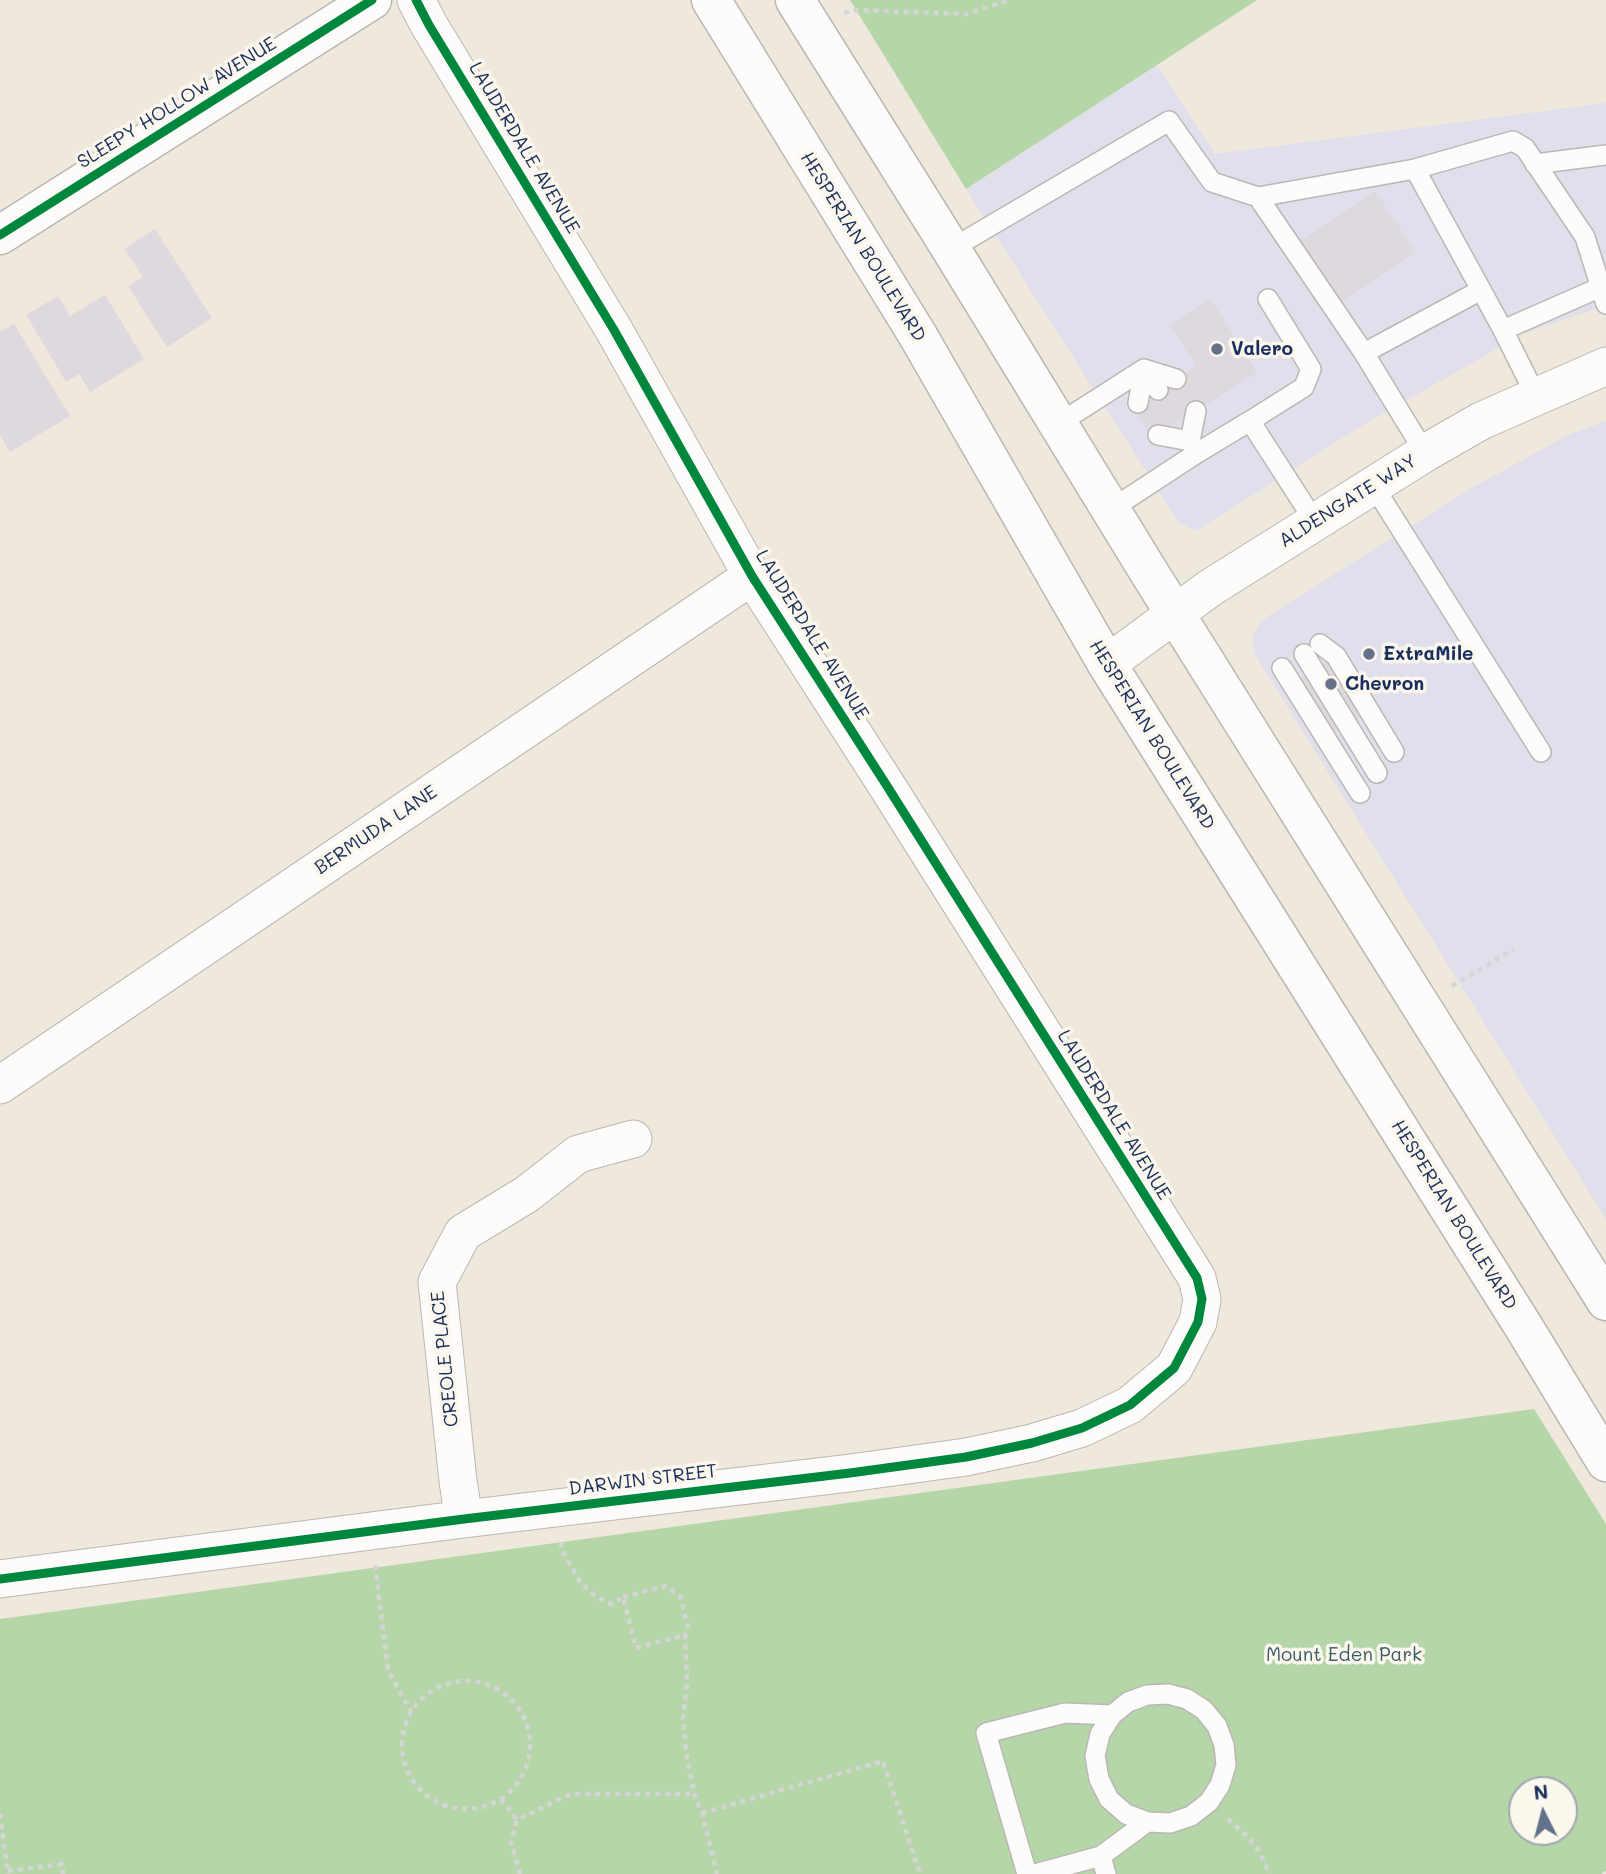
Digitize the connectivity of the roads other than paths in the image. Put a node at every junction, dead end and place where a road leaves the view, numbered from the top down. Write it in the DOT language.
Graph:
graph roads {
  1 [pos="372,0"];
  2 [pos="416,0"];
  3 [pos="711,0"];
  4 [pos="803,12"];
  5 [pos="1606,155"];
  6 [pos="1535,164"];
  7 [pos="1415,169"];
  8 [pos="1258,197"];
  9 [pos="0,235"];
  10 [pos="951,248"];
  11 [pos="1598,253"];
  12 [pos="1481,289"];
  13 [pos="1603,295"];
  14 [pos="1268,299"];
  15 [pos="1503,330"];
  16 [pos="1364,353"];
  17 [pos="1606,366"];
  18 [pos="1144,369"];
  19 [pos="1176,379"];
  20 [pos="1158,390"];
  21 [pos="1536,396"];
  22 [pos="1138,402"];
  23 [pos="1196,411"];
  24 [pos="1250,421"];
  25 [pos="1178,423"];
  26 [pos="1058,424"];
  27 [pos="1158,435"];
  28 [pos="1193,447"];
  29 [pos="1425,453"];
  30 [pos="1373,485"];
  31 [pos="1110,510"];
  32 [pos="1314,522"];
  33 [pos="752,576"];
  34 [pos="1175,613"];
  35 [pos="1107,664"];
  36 [pos="1282,668"];
  37 [pos="1394,752"];
  38 [pos="1541,752"];
  39 [pos="1377,773"];
  40 [pos="1360,793"];
  41 [pos="0,1085"];
  42 [pos="633,1139"];
  43 [pos="1197,1278"];
  44 [pos="1606,1301"];
  45 [pos="1606,1462"];
  46 [pos="464,1519"];
  47 [pos="0,1579"];
  48 [pos="1112,1715"];
  49 [pos="1147,1822"];
  50 [pos="1104,1865"];
  51 [pos="1027,1874"];
  52 [pos="1035,1874"];
  1 -- 9 [label="main road, SLEEPY HOLLOW AVENUE"];
  2 -- 33 [label="street, LAUDERDALE AVENUE"];
  3 -- 35 [label="main road, HESPERIAN BOULEVARD"];
  4 -- 10 [label="main road"];
  5 -- 6 [label="lane"];
  6 -- 7 [label="lane"];
  6 -- 11 [label="lane"];
  7 -- 8 [label="lane"];
  7 -- 12 [label="lane"];
  8 -- 10 [label="lane"];
  8 -- 16 [label="lane"];
  10 -- 26 [label="main road"];
  11 -- 13 [label="lane"];
  12 -- 15 [label="lane"];
  12 -- 16 [label="lane"];
  13 -- 15 [label="lane"];
  14 -- 24 [label="lane"];
  15 -- 21 [label="lane"];
  16 -- 29 [label="lane"];
  17 -- 21 [label="street, ALDENGATE WAY"];
  18 -- 19 [label="lane"];
  18 -- 20 [label="lane"];
  18 -- 22 [label="lane"];
  18 -- 26 [label="lane"];
  21 -- 29 [label="street, ALDENGATE WAY"];
  23 -- 28 [label="lane"];
  24 -- 28 [label="lane"];
  24 -- 32 [label="lane"];
  25 -- 28 [label="lane"];
  26 -- 31 [label="main road"];
  27 -- 28 [label="lane"];
  28 -- 31 [label="lane"];
  29 -- 30 [label="street, ALDENGATE WAY"];
  30 -- 32 [label="street, ALDENGATE WAY"];
  30 -- 38 [label="lane"];
  31 -- 34 [label="main road"];
  32 -- 34 [label="street, ALDENGATE WAY"];
  33 -- 41 [label="street, BERMUDA LANE"];
  33 -- 43 [label="street, LAUDERDALE AVENUE"];
  34 -- 35 [label="street, ALDENGATE WAY"];
  34 -- 44 [label="main road"];
  35 -- 45 [label="main road, HESPERIAN BOULEVARD"];
  36 -- 40 [label="lane"];
  37 -- 39 [label="lane"];
  42 -- 46 [label="street, CREOLE PLACE"];
  43 -- 46 [label="street, DARWIN STREET"];
  46 -- 47 [label="street, DARWIN STREET"];
  48 -- 49 [label="lane"];
  48 -- 49 [label="lane"];
  48 -- 51 [label="lane"];
  49 -- 50 [label="lane"];
  50 -- 52 [label="lane"];
}
